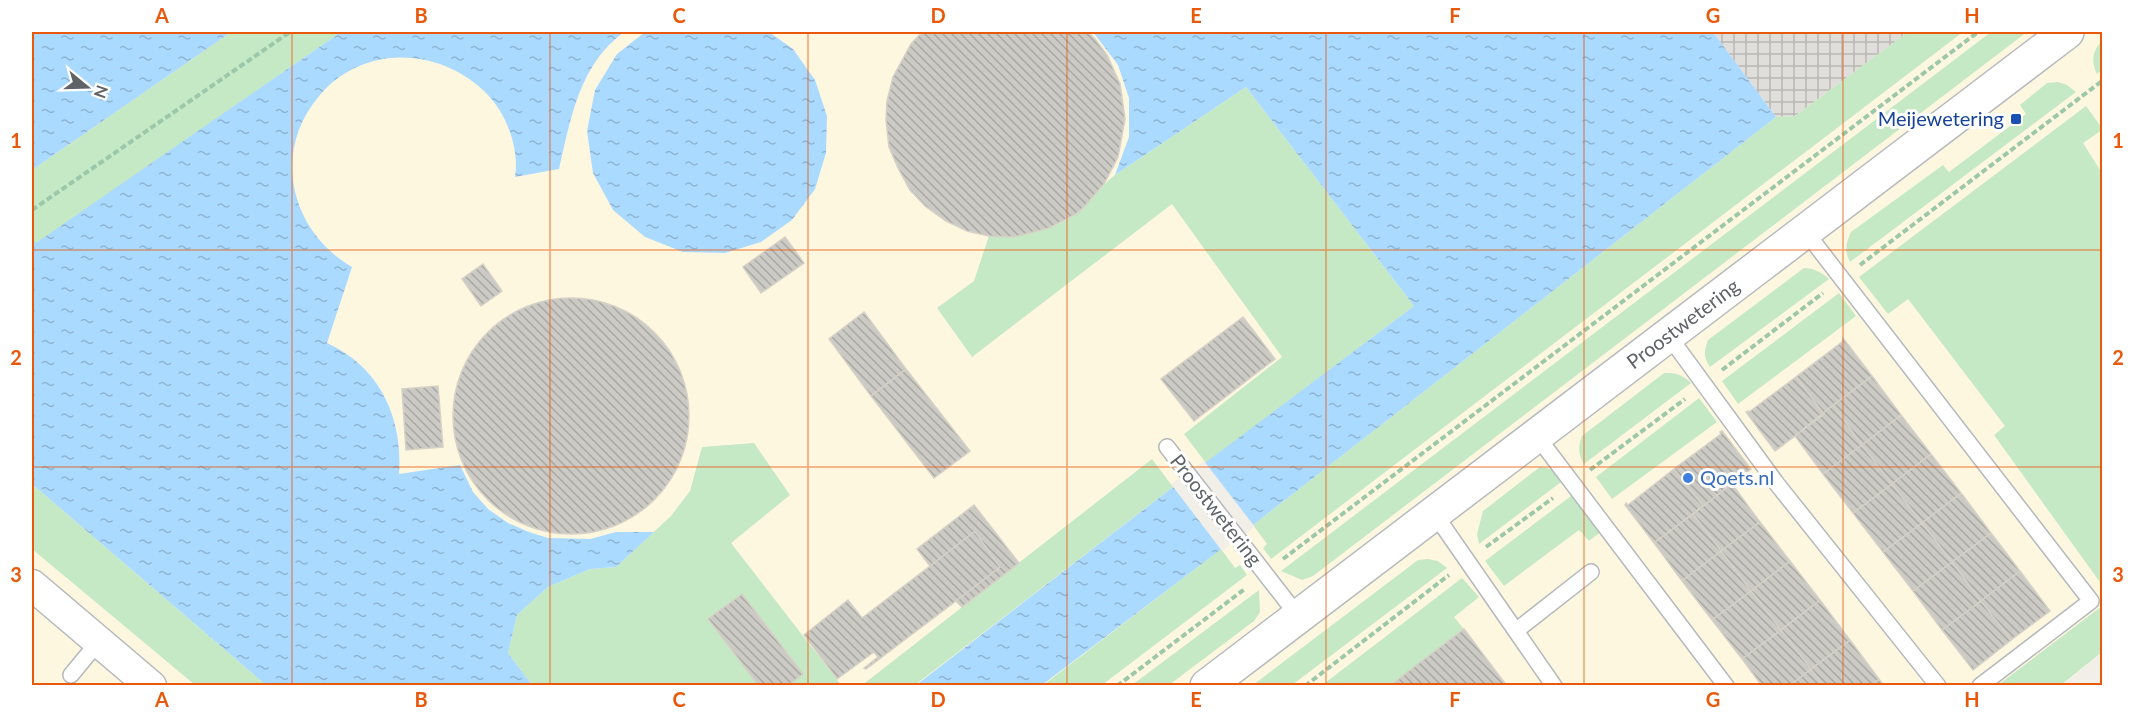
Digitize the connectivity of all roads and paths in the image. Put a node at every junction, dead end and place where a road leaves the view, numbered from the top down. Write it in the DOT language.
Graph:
graph roads {
  1 [pos="290,32"];
  2 [pos="1978,32"];
  3 [pos="2067,32"];
  4 [pos="32,210"];
  5 [pos="1805,231"];
  6 [pos="1668,335"];
  7 [pos="1536,435"];
  8 [pos="1167,447"];
  9 [pos="1434,513"];
  10 [pos="1592,573"];
  11 [pos="1265,574"];
  12 [pos="34,593"];
  13 [pos="1298,616"];
  14 [pos="1517,630"];
  15 [pos="99,641"];
  16 [pos="71,675"];
  17 [pos="151,686"];
  18 [pos="1117,686"];
  19 [pos="1207,686"];
  20 [pos="1554,686"];
  21 [pos="1726,686"];
  22 [pos="1938,686"];
  23 [pos="1980,686"];
  1 -- 4 [label="path"];
  2 -- 11 [label="path, Proostwetering"];
  3 -- 5 [label="street, Proostwetering"];
  5 -- 6 [label="street, Proostwetering"];
  5 -- 23 [label="lane"];
  6 -- 7 [label="street, Proostwetering"];
  6 -- 22 [label="lane"];
  7 -- 9 [label="street, Proostwetering"];
  7 -- 21 [label="lane"];
  8 -- 11 [label="lane, Proostwetering"];
  9 -- 13 [label="street, Proostwetering"];
  9 -- 14 [label="lane"];
  10 -- 14 [label="lane"];
  11 -- 13 [label="lane, Proostwetering"];
  11 -- 18 [label="path, Proostwetering"];
  12 -- 15 [label="street"];
  13 -- 19 [label="street, Proostwetering"];
  14 -- 20 [label="lane"];
  15 -- 16 [label="lane"];
  15 -- 17 [label="street"];
}
